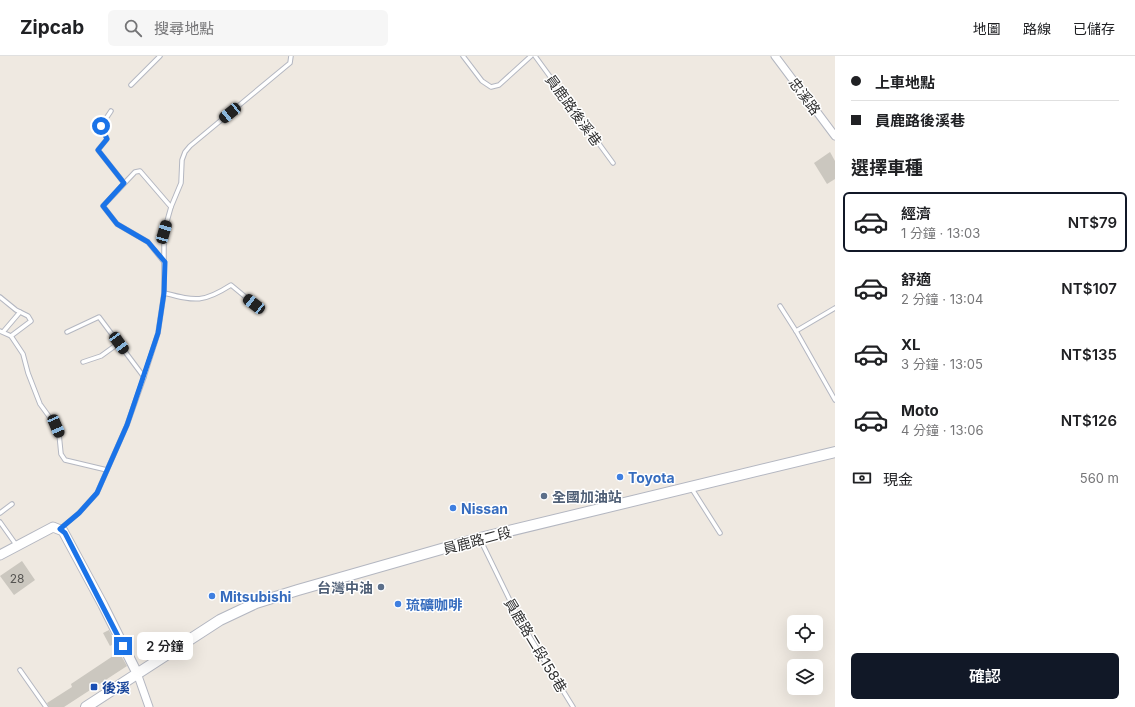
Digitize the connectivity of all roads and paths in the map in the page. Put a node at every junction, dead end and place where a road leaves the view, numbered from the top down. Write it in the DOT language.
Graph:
graph roads {
  1 [pos="160,56"];
  2 [pos="291,56"];
  3 [pos="463,56"];
  4 [pos="531,56"];
  5 [pos="536,56"];
  6 [pos="775,56"];
  7 [pos="132,85"];
  8 [pos="111,111"];
  9 [pos="835,136"];
  10 [pos="613,163"];
  11 [pos="124,183"];
  12 [pos="171,207"];
  13 [pos="165,262"];
  14 [pos="164,293"];
  15 [pos="0,297"];
  16 [pos="254,304"];
  17 [pos="780,306"];
  18 [pos="835,308"];
  19 [pos="20,312"];
  20 [pos="2,331"];
  21 [pos="796,331"];
  22 [pos="67,332"];
  23 [pos="11,336"];
  24 [pos="119,343"];
  25 [pos="82,362"];
  26 [pos="144,377"];
  27 [pos="835,400"];
  28 [pos="835,452"];
  29 [pos="107,470"];
  30 [pos="690,486"];
  31 [pos="12,504"];
  32 [pos="0,513"];
  33 [pos="0,522"];
  34 [pos="60,529"];
  35 [pos="720,533"];
  36 [pos="480,538"];
  37 [pos="18,546"];
  38 [pos="0,555"];
  39 [pos="20,670"];
  40 [pos="137,674"];
  41 [pos="46,707"];
  42 [pos="86,707"];
  43 [pos="149,707"];
  44 [pos="573,707"];
  1 -- 7 [label="lane"];
  2 -- 12 [label="lane"];
  3 -- 4 [label="lane"];
  5 -- 10 [label="lane, 員鹿路後溪巷"];
  6 -- 9 [label="street, 忠溪路"];
  8 -- 11 [label="lane"];
  11 -- 12 [label="lane"];
  11 -- 13 [label="lane"];
  12 -- 13 [label="lane"];
  13 -- 14 [label="lane"];
  14 -- 16 [label="lane"];
  14 -- 26 [label="lane"];
  15 -- 19 [label="lane"];
  17 -- 21 [label="lane"];
  18 -- 21 [label="lane"];
  19 -- 20 [label="lane"];
  19 -- 23 [label="lane"];
  20 -- 23 [label="lane"];
  21 -- 27 [label="lane"];
  22 -- 24 [label="lane"];
  23 -- 29 [label="lane"];
  24 -- 25 [label="lane"];
  24 -- 26 [label="lane"];
  26 -- 29 [label="lane"];
  28 -- 30 [label="main road, 員鹿路二段"];
  29 -- 34 [label="lane"];
  30 -- 35 [label="lane"];
  30 -- 36 [label="main road, 員鹿路二段"];
  31 -- 32 [label="lane"];
  33 -- 37 [label="lane"];
  34 -- 37 [label="street"];
  34 -- 40 [label="street"];
  36 -- 40 [label="main road, 員鹿路二段"];
  36 -- 44 [label="lane, 員鹿路二段158巷"];
  37 -- 38 [label="street"];
  39 -- 41 [label="lane"];
  40 -- 42 [label="main road, 員鹿路二段"];
  40 -- 43 [label="street"];
}
